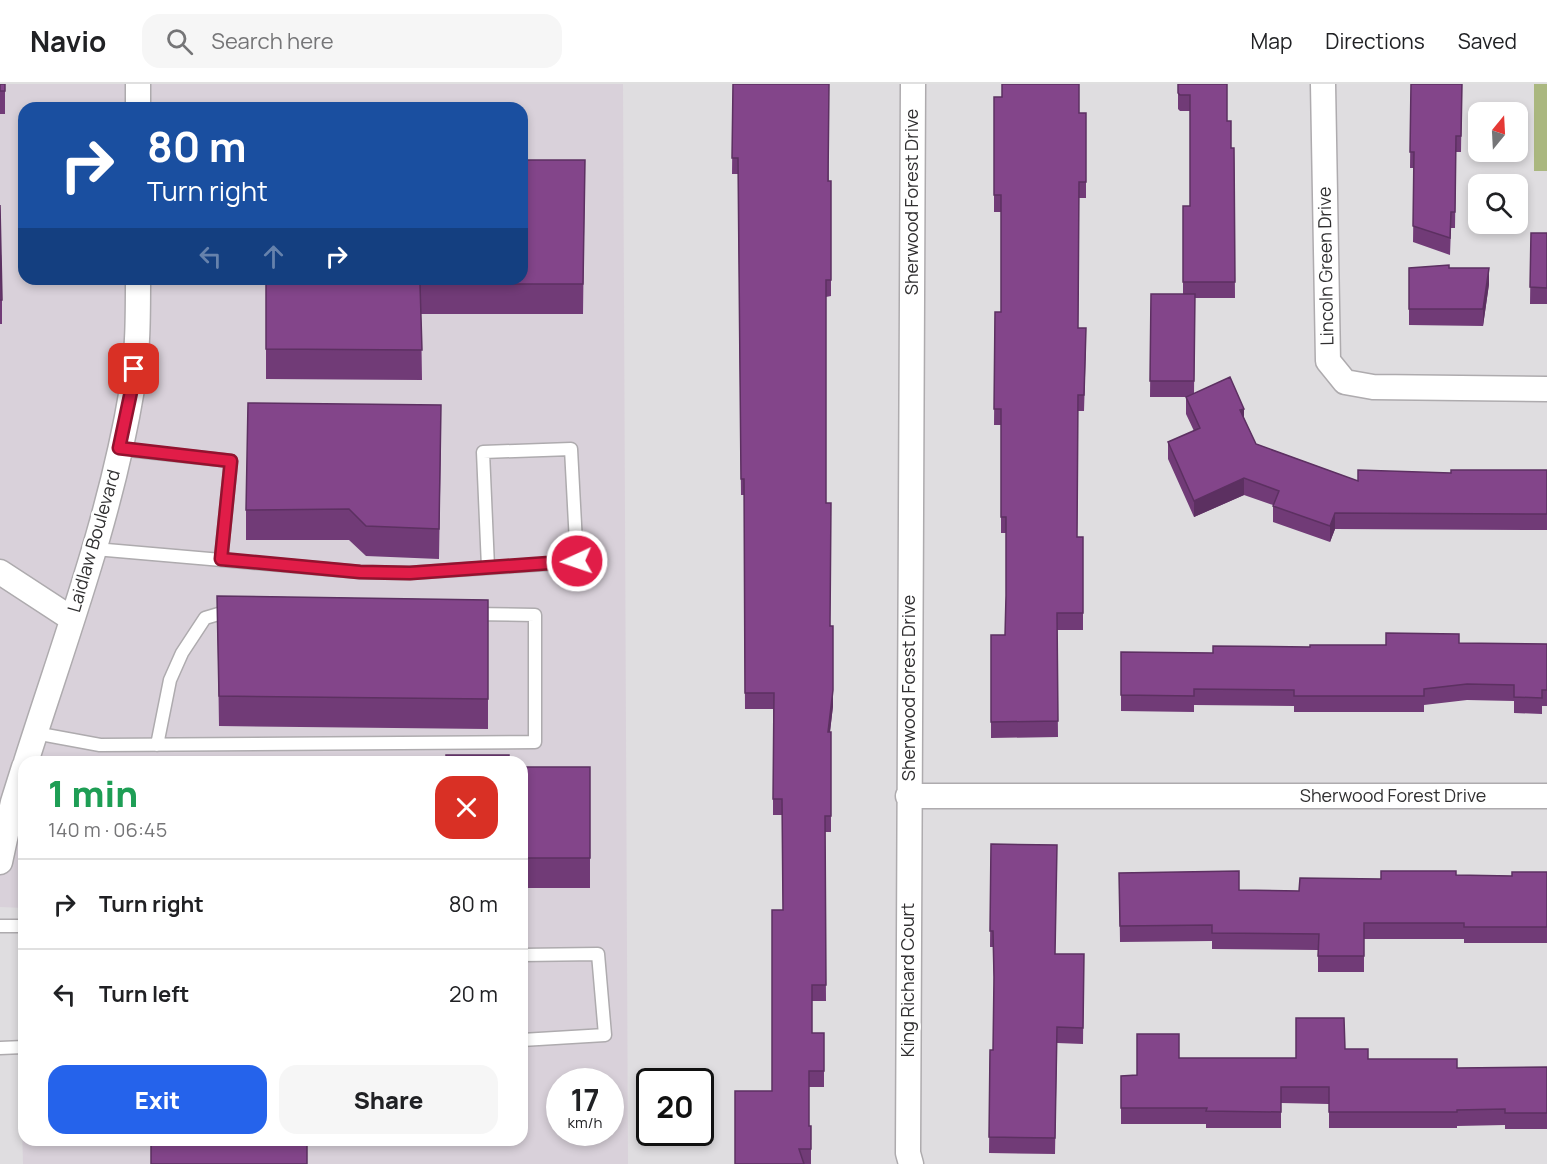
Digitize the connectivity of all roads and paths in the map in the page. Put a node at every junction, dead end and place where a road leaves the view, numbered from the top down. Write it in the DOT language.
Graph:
graph roads {
  1 [pos="138,84"];
  2 [pos="913,84"];
  3 [pos="1323,84"];
  4 [pos="138,102"];
  5 [pos="138,285"];
  6 [pos="1547,389"];
  7 [pos="119,448"];
  8 [pos="95,549"];
  9 [pos="221,559"];
  10 [pos="488,567"];
  11 [pos="0,572"];
  12 [pos="246,609"];
  13 [pos="454,614"];
  14 [pos="72,619"];
  15 [pos="35,733"];
  16 [pos="157,745"];
  17 [pos="28,756"];
  18 [pos="18,786"];
  19 [pos="908,796"];
  20 [pos="1547,796"];
  21 [pos="0,862"];
  22 [pos="0,926"];
  23 [pos="18,926"];
  24 [pos="528,955"];
  25 [pos="528,1040"];
  26 [pos="18,1047"];
  27 [pos="0,1048"];
  28 [pos="911,1164"];
  1 -- 4 [label="street"];
  2 -- 19 [label="street, Sherwood Forest Drive"];
  3 -- 6 [label="street, Lincoln Green Drive"];
  5 -- 7 [label="street, Laidlaw Boulevard"];
  7 -- 8 [label="street, Laidlaw Boulevard"];
  7 -- 9 [label="lane"];
  8 -- 9 [label="lane"];
  8 -- 14 [label="street, Laidlaw Boulevard"];
  9 -- 10 [label="lane"];
  10 -- 10 [label="lane"];
  11 -- 14 [label="street"];
  12 -- 16 [label="lane"];
  13 -- 16 [label="lane"];
  14 -- 15 [label="street, Laidlaw Boulevard"];
  15 -- 16 [label="lane"];
  15 -- 17 [label="street, Laidlaw Boulevard"];
  18 -- 21 [label="street"];
  19 -- 20 [label="street, Sherwood Forest Drive"];
  19 -- 28 [label="street, King Richard Court"];
  22 -- 23 [label="lane"];
  24 -- 25 [label="lane"];
  26 -- 27 [label="lane"];
}
